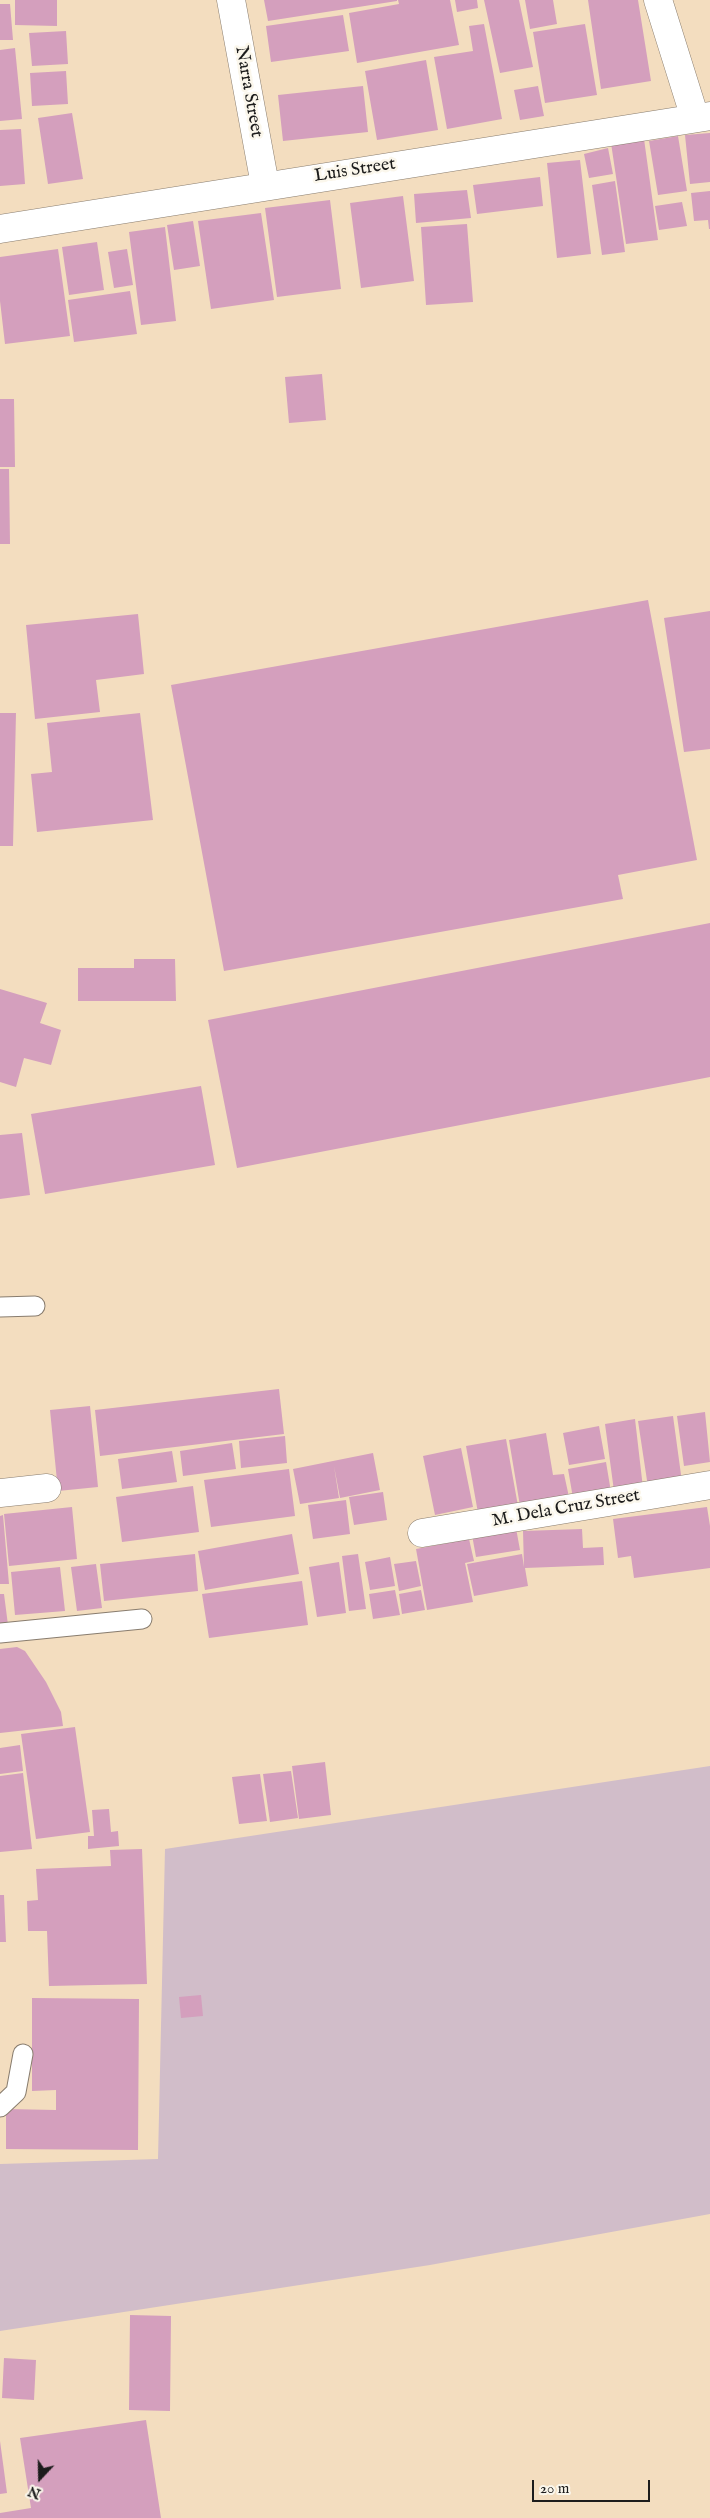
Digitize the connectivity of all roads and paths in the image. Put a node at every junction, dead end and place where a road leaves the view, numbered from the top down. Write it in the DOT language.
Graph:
graph roads {
  1 [pos="231,0"];
  2 [pos="658,0"];
  3 [pos="703,117"];
  4 [pos="265,185"];
  5 [pos="0,229"];
  6 [pos="35,1306"];
  7 [pos="0,1307"];
  8 [pos="710,1485"];
  9 [pos="47,1488"];
  10 [pos="0,1493"];
  11 [pos="422,1533"];
  12 [pos="142,1619"];
  13 [pos="0,1633"];
  14 [pos="23,2054"];
  15 [pos="0,2107"];
  1 -- 4 [label="street, Narra Street"];
  2 -- 3 [label="street"];
  3 -- 4 [label="street, Luis Street"];
  4 -- 5 [label="street, Luis Street"];
  6 -- 7 [label="lane"];
  8 -- 11 [label="street, M. Dela Cruz Street"];
  9 -- 10 [label="street"];
  12 -- 13 [label="lane"];
  14 -- 15 [label="lane"];
}
